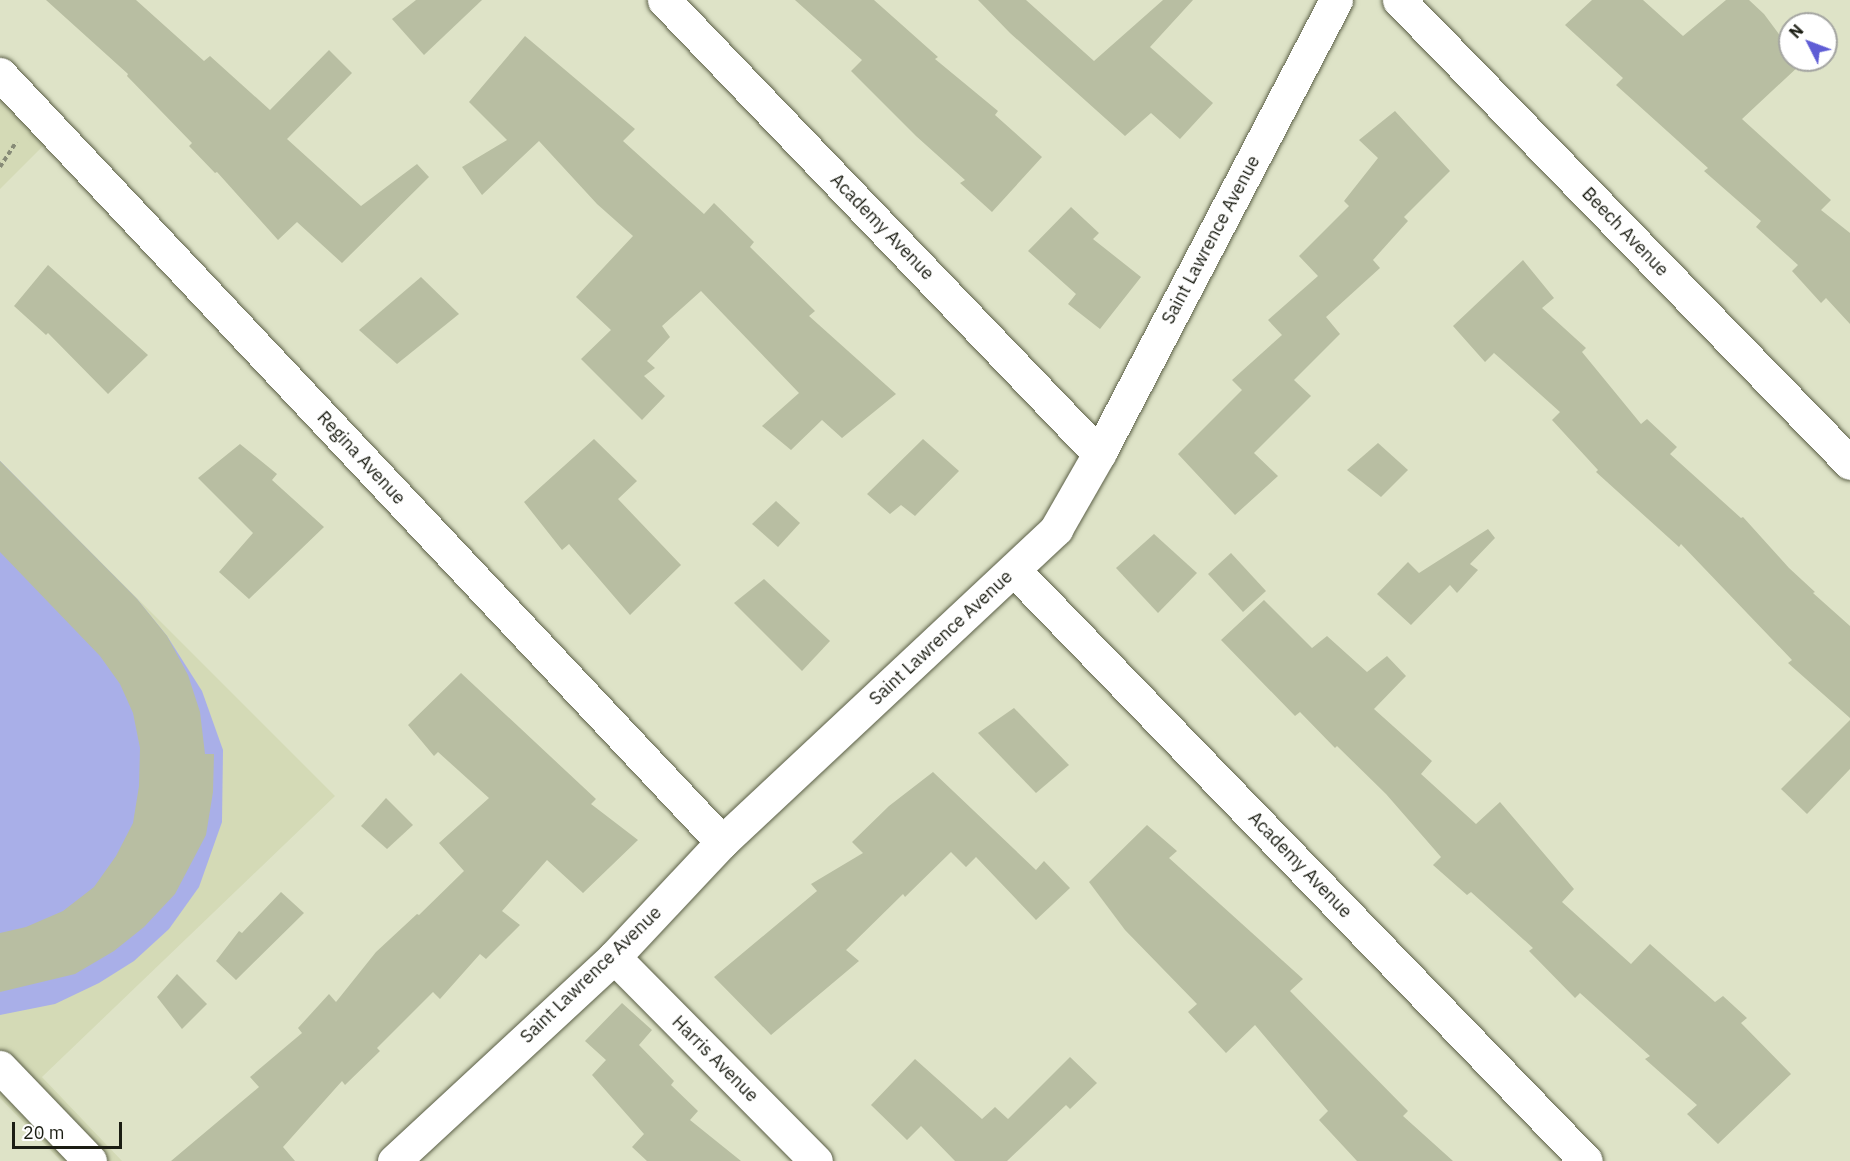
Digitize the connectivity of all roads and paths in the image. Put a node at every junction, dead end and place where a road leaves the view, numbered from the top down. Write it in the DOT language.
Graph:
graph roads {
  1 [pos="664,0"];
  2 [pos="1336,0"];
  3 [pos="1399,0"];
  4 [pos="0,74"];
  5 [pos="1100,454"];
  6 [pos="1850,464"];
  7 [pos="1014,570"];
  8 [pos="722,842"];
  9 [pos="614,957"];
  10 [pos="0,1067"];
  11 [pos="90,1161"];
  12 [pos="394,1161"];
  13 [pos="816,1161"];
  14 [pos="1586,1161"];
  1 -- 5 [label="street, Academy Avenue"];
  2 -- 5 [label="street, Saint Lawrence Avenue"];
  3 -- 6 [label="street, Beech Avenue"];
  4 -- 8 [label="street, Regina Avenue"];
  5 -- 7 [label="street, Saint Lawrence Avenue"];
  7 -- 8 [label="street, Saint Lawrence Avenue"];
  7 -- 14 [label="street, Academy Avenue"];
  8 -- 9 [label="street, Saint Lawrence Avenue"];
  9 -- 12 [label="street, Saint Lawrence Avenue"];
  9 -- 13 [label="street, Harris Avenue"];
  10 -- 11 [label="street"];
}
